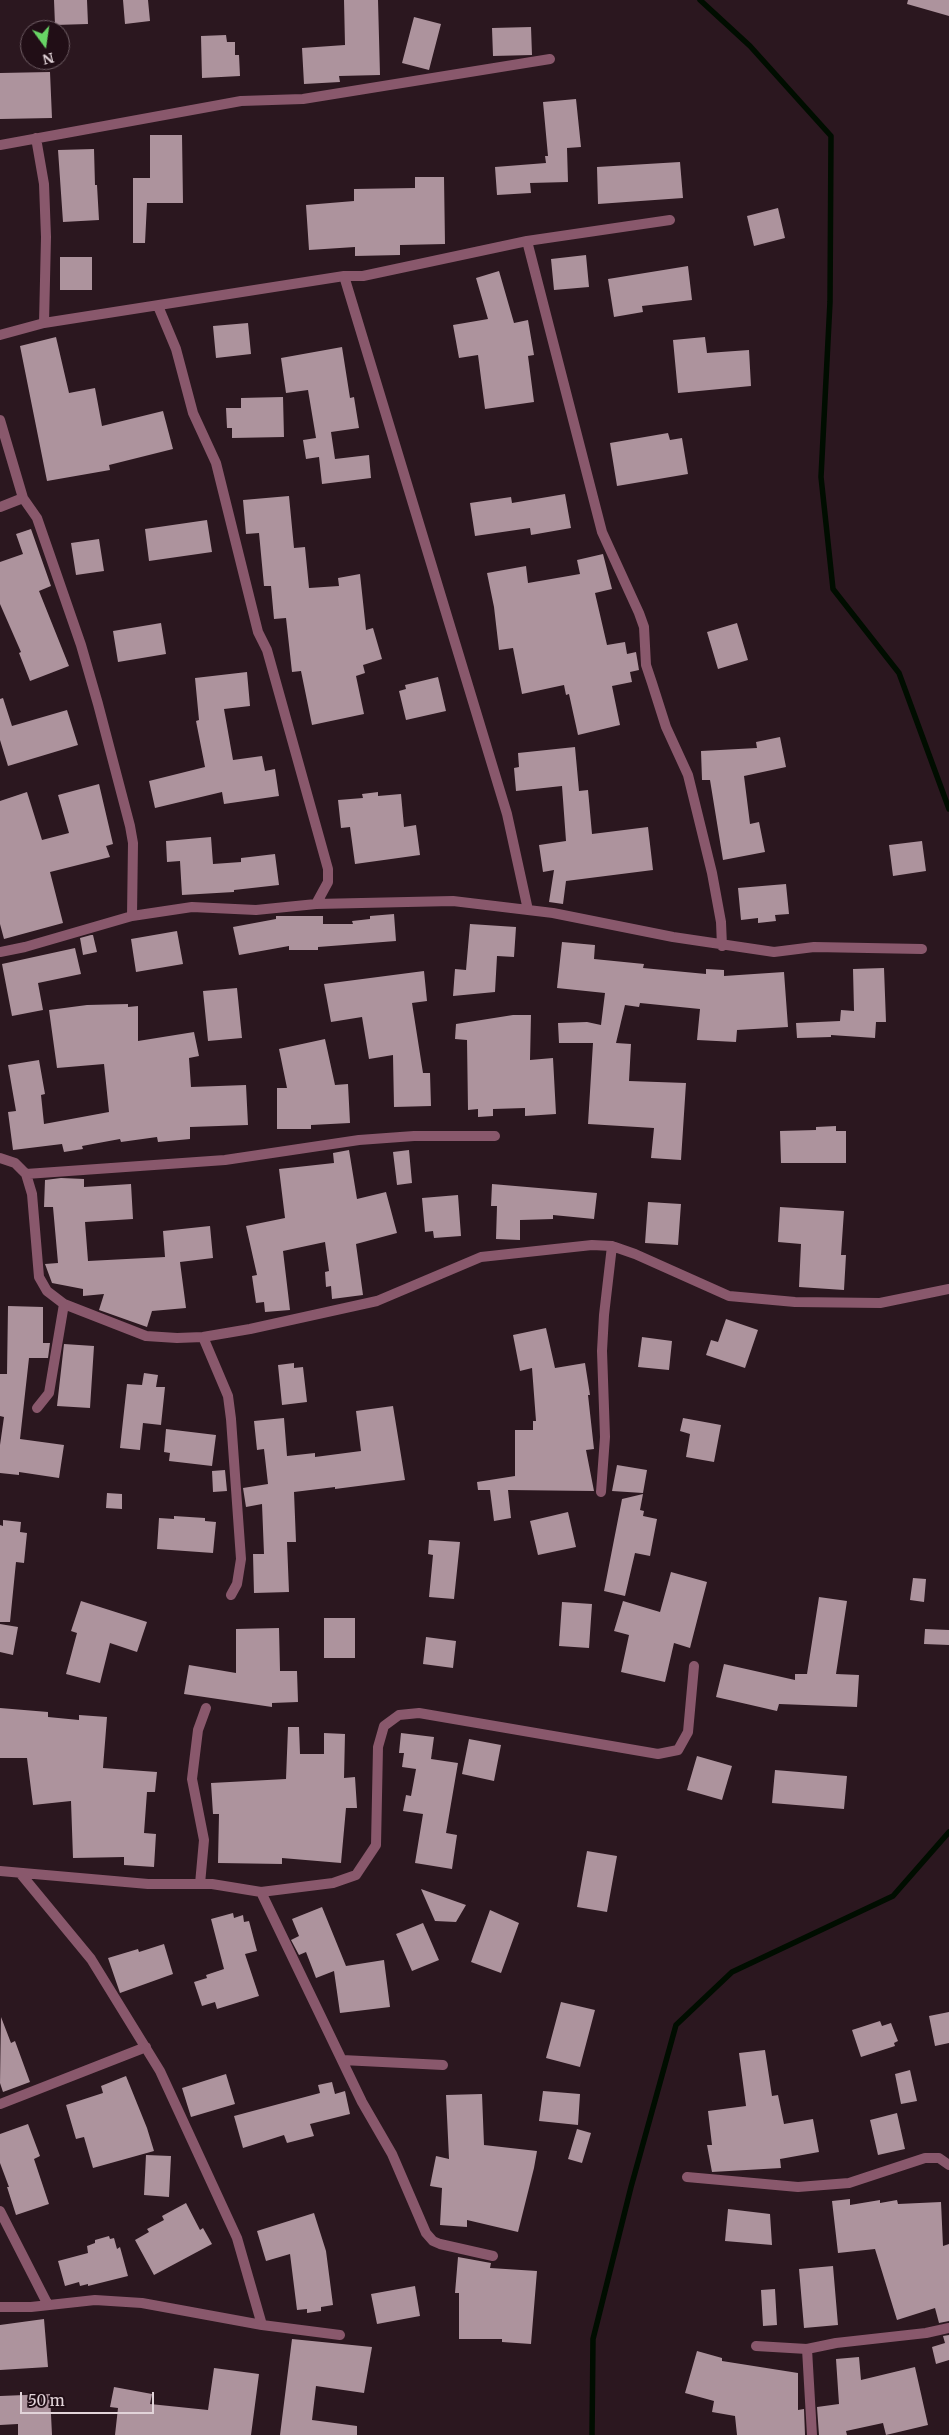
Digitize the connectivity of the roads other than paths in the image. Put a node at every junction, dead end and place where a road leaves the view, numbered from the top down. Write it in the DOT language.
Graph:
graph roads {
  1 [pos="550,59"];
  2 [pos="36,138"];
  3 [pos="0,144"];
  4 [pos="670,220"];
  5 [pos="527,241"];
  6 [pos="344,276"];
  7 [pos="158,306"];
  8 [pos="44,323"];
  9 [pos="0,335"];
  10 [pos="0,420"];
  11 [pos="23,498"];
  12 [pos="0,506"];
  13 [pos="316,904"];
  14 [pos="528,910"];
  15 [pos="132,916"];
  16 [pos="722,946"];
  17 [pos="922,949"];
  18 [pos="0,952"];
  19 [pos="495,1136"];
  20 [pos="0,1158"];
  21 [pos="26,1174"];
  22 [pos="612,1246"];
  23 [pos="949,1289"];
  24 [pos="64,1304"];
  25 [pos="204,1336"];
  26 [pos="37,1408"];
  27 [pos="601,1492"];
  28 [pos="232,1595"];
  29 [pos="694,1666"];
  30 [pos="206,1708"];
  31 [pos="0,1871"];
  32 [pos="20,1872"];
  33 [pos="200,1884"];
  34 [pos="261,1892"];
  35 [pos="146,2047"];
  36 [pos="342,2060"];
  37 [pos="443,2065"];
  38 [pos="0,2104"];
  39 [pos="949,2165"];
  40 [pos="686,2177"];
  41 [pos="0,2211"];
  42 [pos="493,2256"];
  43 [pos="48,2305"];
  44 [pos="0,2307"];
  45 [pos="262,2325"];
  46 [pos="949,2328"];
  47 [pos="340,2335"];
  48 [pos="756,2346"];
  49 [pos="807,2349"];
  50 [pos="812,2435"];
  1 -- 2 [label="street"];
  2 -- 3 [label="street"];
  2 -- 8 [label="street"];
  4 -- 5 [label="street"];
  5 -- 6 [label="street"];
  5 -- 16 [label="street"];
  6 -- 7 [label="street"];
  6 -- 14 [label="street"];
  7 -- 8 [label="street"];
  7 -- 13 [label="street"];
  8 -- 9 [label="street"];
  10 -- 11 [label="street"];
  11 -- 12 [label="street"];
  11 -- 15 [label="street"];
  13 -- 14 [label="street"];
  13 -- 15 [label="street"];
  14 -- 16 [label="street"];
  15 -- 18 [label="street"];
  16 -- 17 [label="street"];
  19 -- 21 [label="street"];
  20 -- 21 [label="street"];
  21 -- 24 [label="street"];
  22 -- 23 [label="street"];
  22 -- 25 [label="street"];
  22 -- 27 [label="street"];
  24 -- 25 [label="street"];
  24 -- 26 [label="street"];
  25 -- 28 [label="street"];
  29 -- 34 [label="street"];
  30 -- 33 [label="street"];
  31 -- 32 [label="street"];
  32 -- 33 [label="street"];
  32 -- 35 [label="street"];
  33 -- 34 [label="street"];
  34 -- 36 [label="street"];
  35 -- 38 [label="street"];
  35 -- 45 [label="street"];
  36 -- 37 [label="street"];
  36 -- 42 [label="street"];
  39 -- 40 [label="street"];
  41 -- 43 [label="street"];
  43 -- 44 [label="street"];
  43 -- 45 [label="street"];
  45 -- 47 [label="street"];
  46 -- 49 [label="street"];
  48 -- 49 [label="street"];
  49 -- 50 [label="street"];
}
